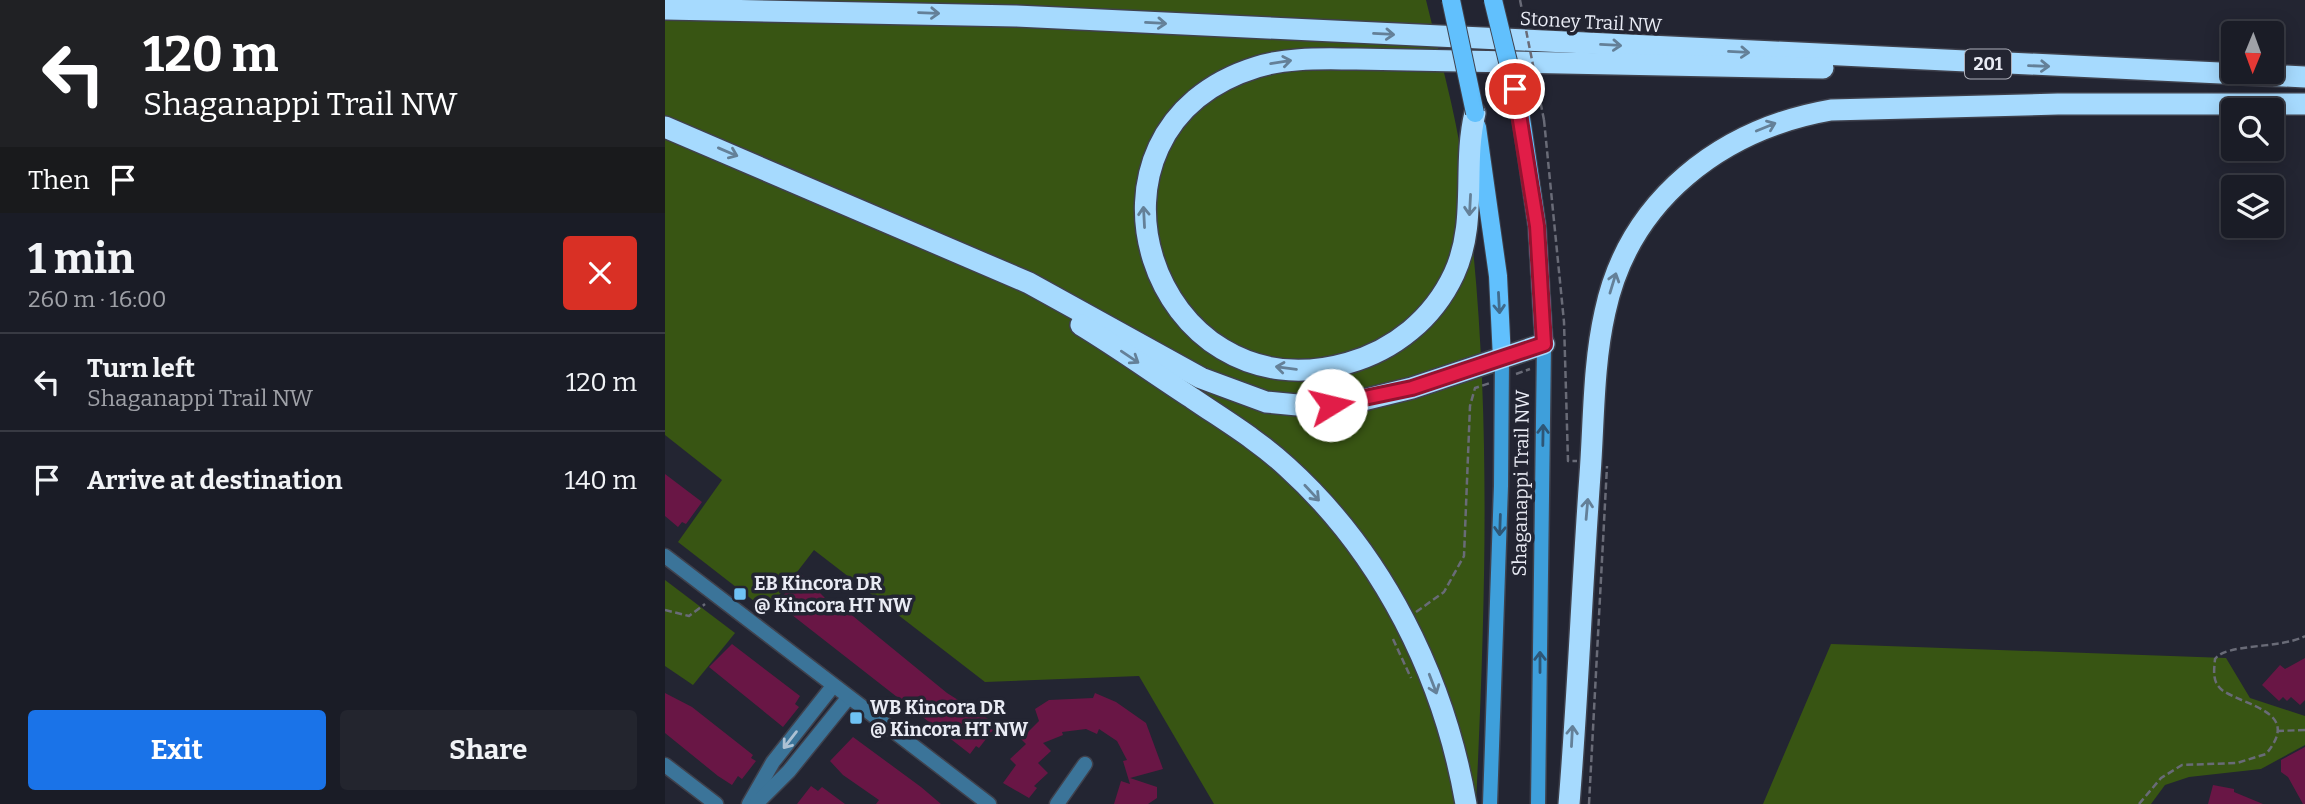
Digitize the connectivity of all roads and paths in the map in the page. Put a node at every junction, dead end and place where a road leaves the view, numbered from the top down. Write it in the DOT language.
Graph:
graph roads {
  1 [pos="1451,0"];
  2 [pos="1493,0"];
  3 [pos="1520,0"];
  4 [pos="665,9"];
  5 [pos="1974,64"];
  6 [pos="2305,77"];
  7 [pos="2305,104"];
  8 [pos="1475,113"];
  9 [pos="1543,120"];
  10 [pos="665,127"];
  11 [pos="901,226"];
  12 [pos="1544,354"];
  13 [pos="1565,358"];
  14 [pos="1502,369"];
  15 [pos="665,555"];
  16 [pos="707,603"];
  17 [pos="665,610"];
  18 [pos="1404,620"];
  19 [pos="2305,636"];
  20 [pos="1414,684"];
  21 [pos="833,686"];
  22 [pos="848,698"];
  23 [pos="2305,730"];
  24 [pos="2277,732"];
  25 [pos="1085,764"];
  26 [pos="665,765"];
  27 [pos="716,804"];
  28 [pos="749,804"];
  29 [pos="756,804"];
  30 [pos="989,804"];
  31 [pos="1057,804"];
  32 [pos="1466,804"];
  33 [pos="1490,804"];
  34 [pos="1538,804"];
  35 [pos="1569,804"];
  36 [pos="2139,804"];
  1 -- 8 [label="main road, Shaganappi Trail NW, bridge"];
  2 -- 12 [label="main road, Shaganappi Trail NW, bridge"];
  3 -- 9 [label="path, bridge"];
  4 -- 5 [label="highway, Stoney Trail NW / 201, one-way"];
  5 -- 6 [label="highway, Stoney Trail NW / 201, one-way"];
  8 -- 5 [label="highway, one-way"];
  35 -- 7 [label="highway, one-way"];
  8 -- 14 [label="main road, Shaganappi Trail NW, one-way"];
  10 -- 11 [label="highway, one-way"];
  11 -- 14 [label="highway"];
  11 -- 18 [label="highway, one-way"];
  12 -- 13 [label="path"];
  12 -- 14 [label="highway"];
  12 -- 14 [label="path"];
  34 -- 12 [label="main road, Shaganappi Trail NW, one-way"];
  14 -- 18 [label="path"];
  14 -- 33 [label="main road, Shaganappi Trail NW, one-way"];
  15 -- 21 [label="street"];
  16 -- 17 [label="path"];
  18 -- 20 [label="path"];
  18 -- 32 [label="highway, one-way"];
  19 -- 24 [label="path"];
  21 -- 22 [label="street"];
  21 -- 28 [label="street, one-way"];
  22 -- 29 [label="street"];
  22 -- 30 [label="street"];
  23 -- 24 [label="path"];
  24 -- 36 [label="path"];
  25 -- 31 [label="street"];
  26 -- 27 [label="street"];
}
